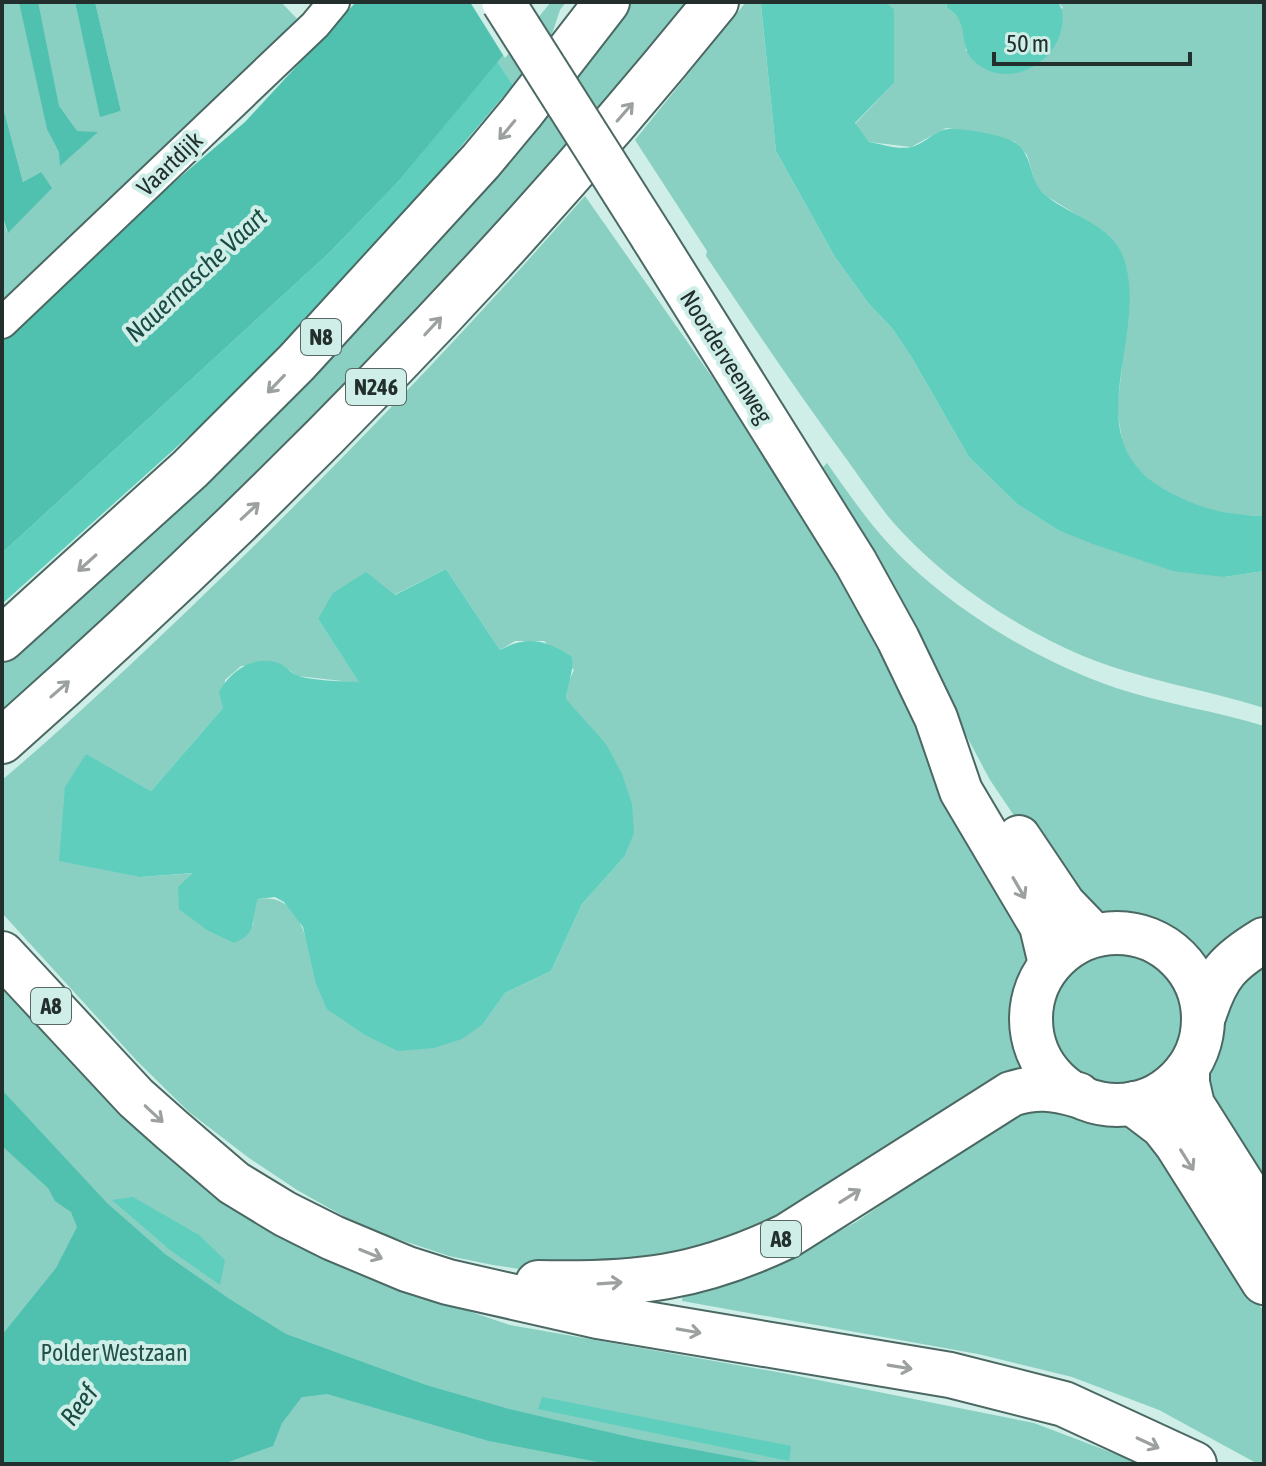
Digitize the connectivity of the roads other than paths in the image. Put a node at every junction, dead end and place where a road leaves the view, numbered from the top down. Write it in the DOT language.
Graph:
graph roads {
  1 [pos="334,2"];
  2 [pos="503,2"];
  3 [pos="607,2"];
  4 [pos="716,2"];
  5 [pos="2,323"];
  6 [pos="2,639"];
  7 [pos="936,718"];
  8 [pos="2,741"];
  9 [pos="1094,935"];
  10 [pos="1264,940"];
  11 [pos="2,954"];
  12 [pos="1050,964"];
  13 [pos="1204,1014"];
  14 [pos="1187,1071"];
  15 [pos="1078,1095"];
  16 [pos="1134,1104"];
  17 [pos="1264,1219"];
  18 [pos="448,1282"];
  19 [pos="1264,1282"];
  20 [pos="1194,1464"];
  1 -- 5 [label="street, Vaartdijk"];
  2 -- 7 [label="street, Noorderveenweg, bridge"];
  3 -- 6 [label="highway, N8, one-way"];
  8 -- 4 [label="highway, N246, one-way"];
  7 -- 9 [label="street, Noorderveenweg"];
  7 -- 12 [label="street, Noorderveenweg, one-way"];
  9 -- 12 [label="street"];
  9 -- 13 [label="street"];
  10 -- 13 [label="highway"];
  11 -- 18 [label="highway, A8, one-way"];
  12 -- 15 [label="street"];
  13 -- 14 [label="street"];
  14 -- 16 [label="street"];
  14 -- 17 [label="highway"];
  15 -- 16 [label="street"];
  18 -- 15 [label="highway, A8, one-way"];
  16 -- 19 [label="highway, one-way"];
  18 -- 20 [label="highway, A8, one-way"];
}
